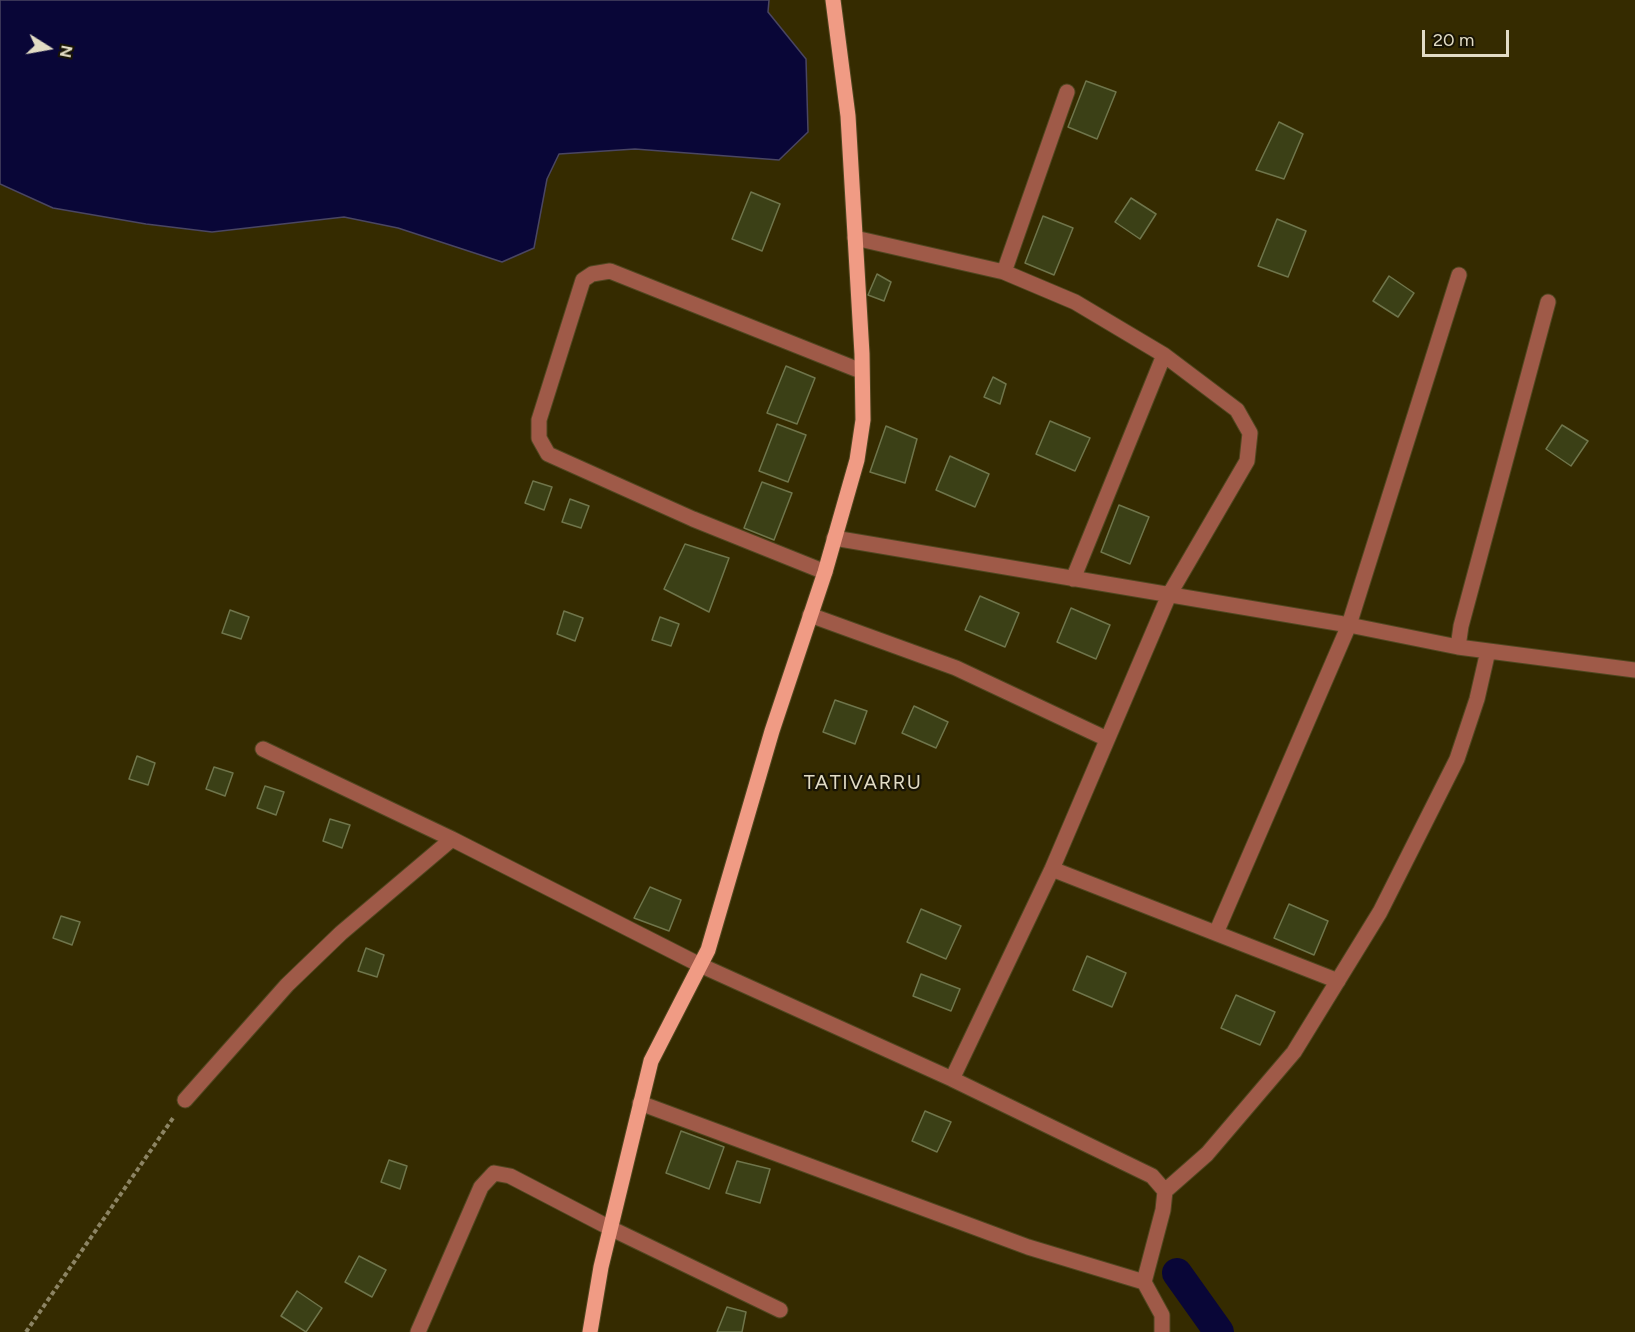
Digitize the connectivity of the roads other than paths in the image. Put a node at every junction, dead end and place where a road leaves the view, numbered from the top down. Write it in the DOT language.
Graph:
graph roads {
  1 [pos="833,0"];
  2 [pos="1067,92"];
  3 [pos="855,238"];
  4 [pos="1004,272"];
  5 [pos="1459,275"];
  6 [pos="1548,302"];
  7 [pos="1164,355"];
  8 [pos="861,371"];
  9 [pos="834,538"];
  10 [pos="825,572"];
  11 [pos="1073,579"];
  12 [pos="1169,596"];
  13 [pos="810,615"];
  14 [pos="1349,625"];
  15 [pos="1458,647"];
  16 [pos="1488,651"];
  17 [pos="1635,670"];
  18 [pos="1107,739"];
  19 [pos="262,748"];
  20 [pos="452,838"];
  21 [pos="1052,869"];
  22 [pos="1216,933"];
  23 [pos="700,965"];
  24 [pos="1338,981"];
  25 [pos="952,1079"];
  26 [pos="185,1100"];
  27 [pos="640,1103"];
  28 [pos="1165,1191"];
  29 [pos="610,1228"];
  30 [pos="1144,1282"];
  31 [pos="780,1310"];
  32 [pos="418,1332"];
  33 [pos="590,1332"];
  34 [pos="1162,1332"];
  1 -- 3 [label="main road"];
  2 -- 4 [label="street"];
  3 -- 4 [label="street"];
  3 -- 8 [label="main road"];
  4 -- 7 [label="street"];
  5 -- 14 [label="street"];
  6 -- 15 [label="street"];
  7 -- 11 [label="street"];
  7 -- 12 [label="street"];
  8 -- 9 [label="main road"];
  8 -- 10 [label="street"];
  9 -- 10 [label="main road"];
  9 -- 11 [label="street"];
  10 -- 13 [label="main road"];
  11 -- 12 [label="street"];
  12 -- 14 [label="street"];
  12 -- 18 [label="street"];
  13 -- 18 [label="street"];
  13 -- 23 [label="main road"];
  14 -- 15 [label="street"];
  14 -- 22 [label="street"];
  15 -- 16 [label="street"];
  16 -- 17 [label="street"];
  16 -- 24 [label="street"];
  18 -- 21 [label="street"];
  19 -- 20 [label="street"];
  20 -- 23 [label="street"];
  20 -- 26 [label="street"];
  21 -- 22 [label="street"];
  21 -- 25 [label="street"];
  22 -- 24 [label="street"];
  23 -- 25 [label="street"];
  23 -- 27 [label="main road"];
  24 -- 28 [label="street"];
  25 -- 28 [label="street"];
  27 -- 29 [label="main road"];
  27 -- 30 [label="street"];
  28 -- 30 [label="street"];
  29 -- 31 [label="street"];
  29 -- 32 [label="street"];
  29 -- 33 [label="main road"];
  30 -- 34 [label="street"];
}
